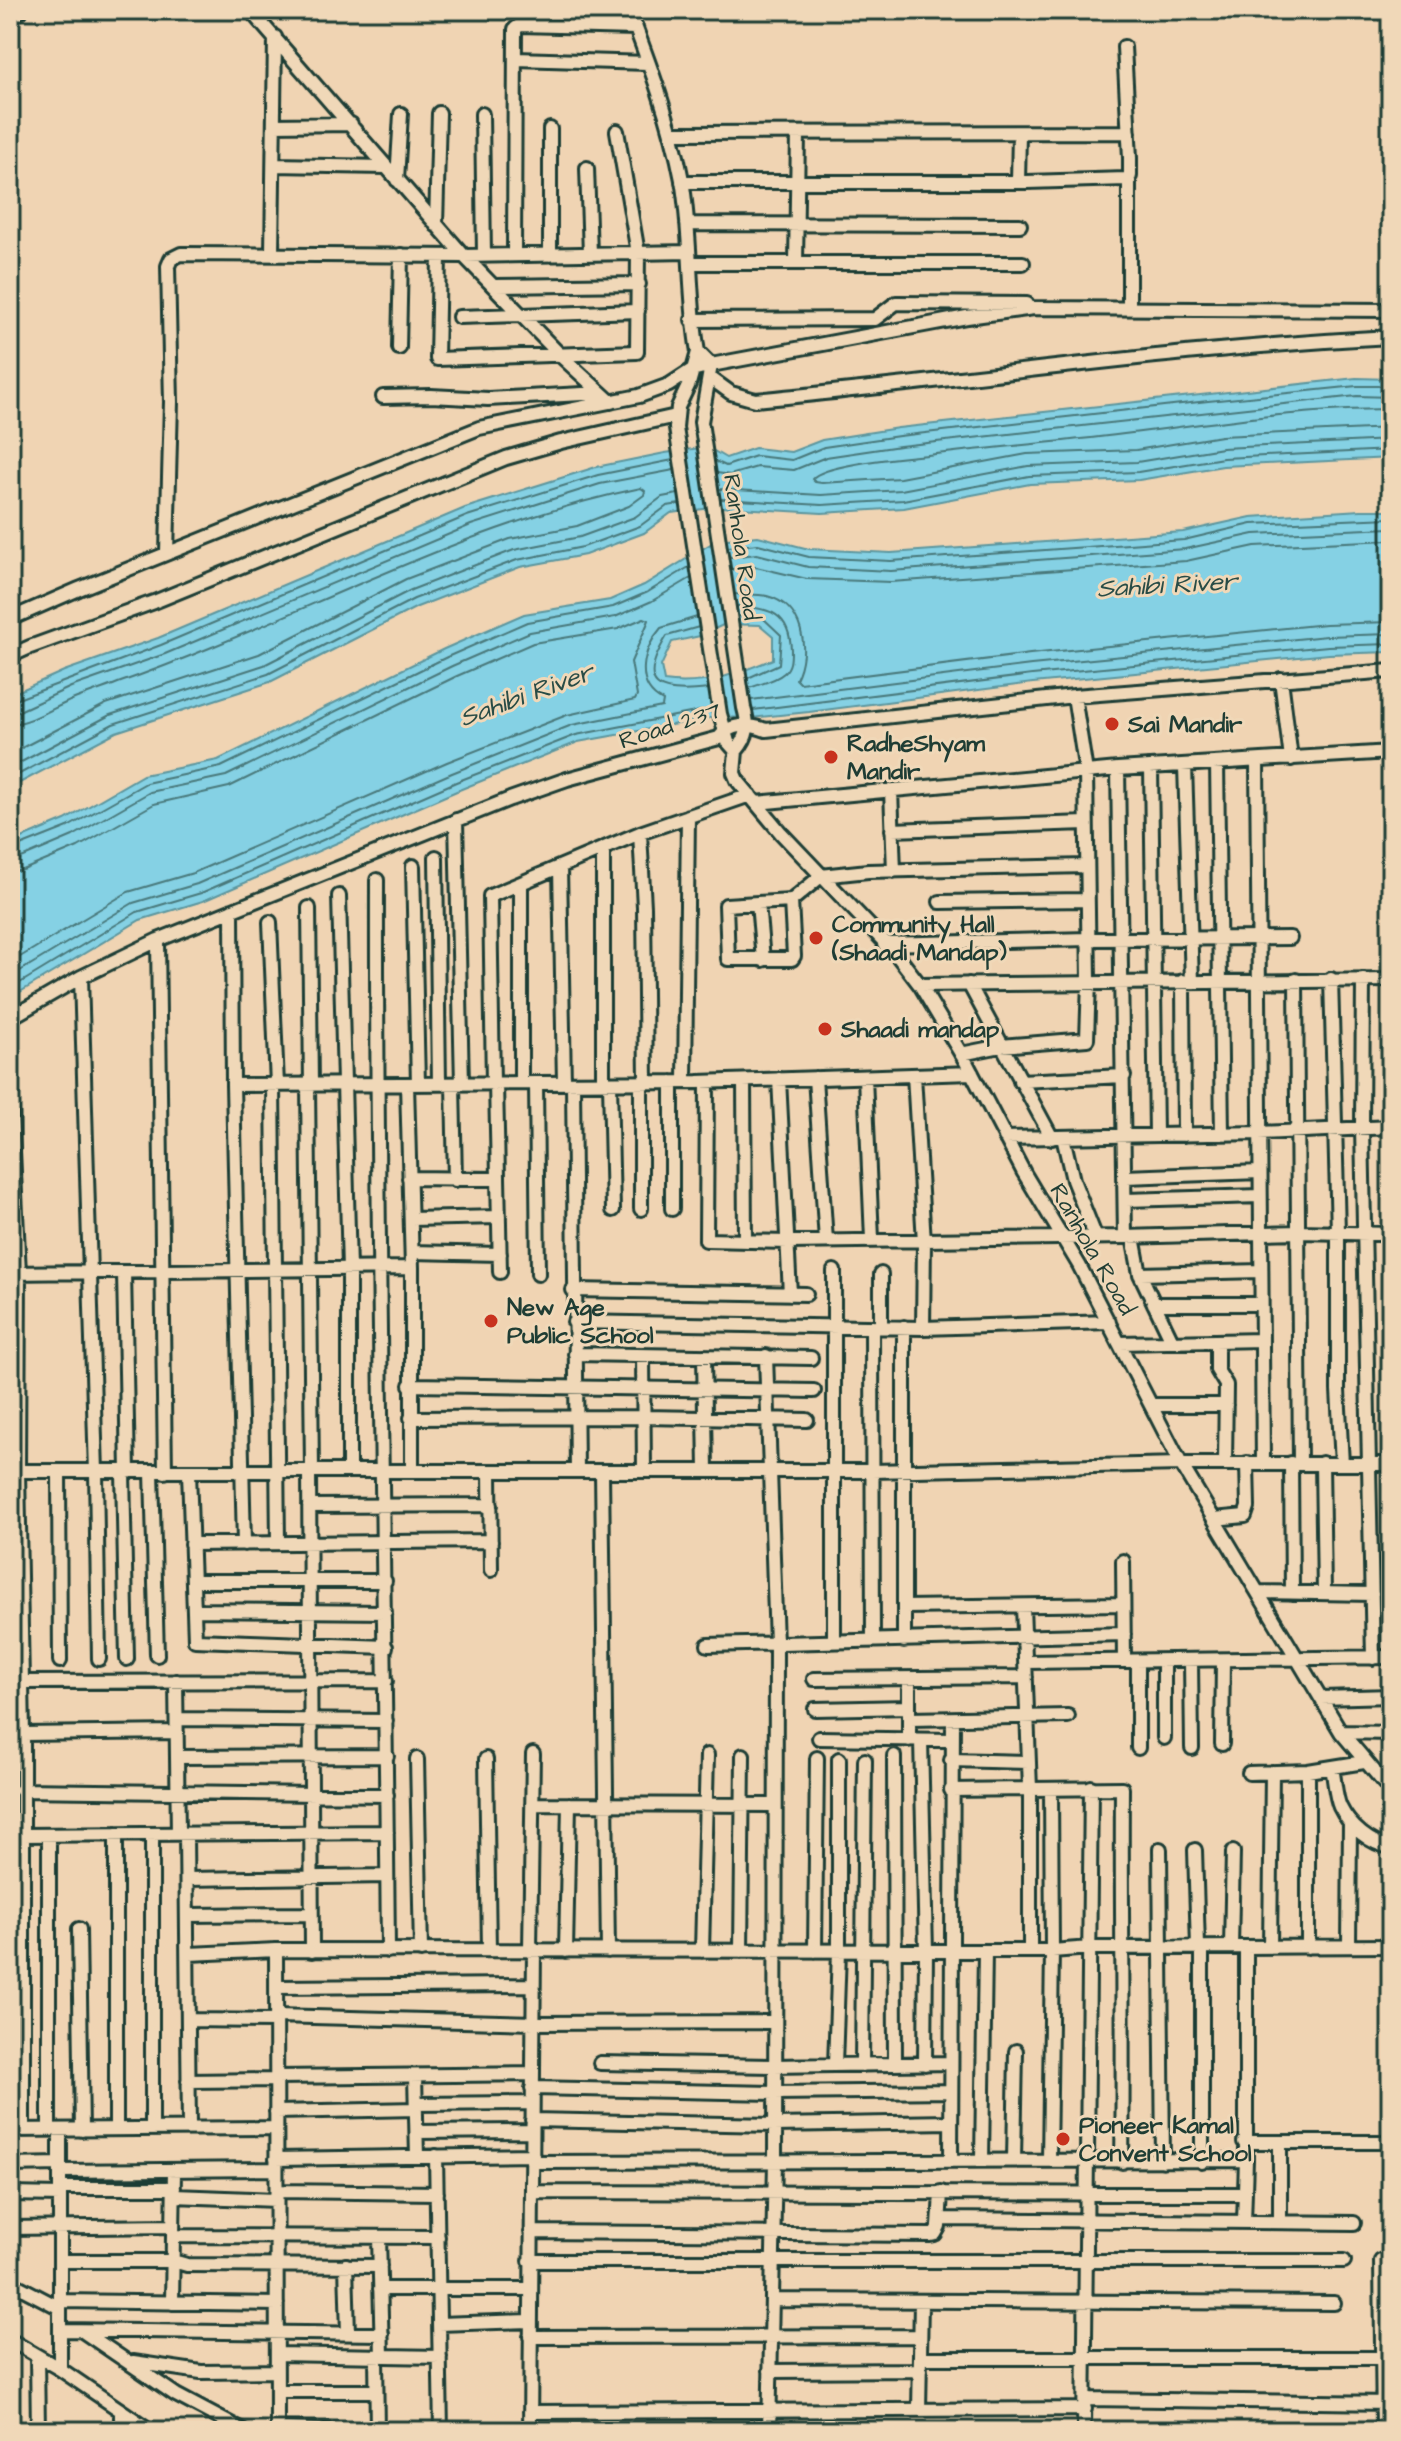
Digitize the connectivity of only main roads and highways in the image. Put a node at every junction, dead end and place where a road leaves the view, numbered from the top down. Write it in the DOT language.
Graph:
graph roads {
  1 [pos="19,10"];
  2 [pos="10,14"];
  1 -- 2 [label="main road"];
}
